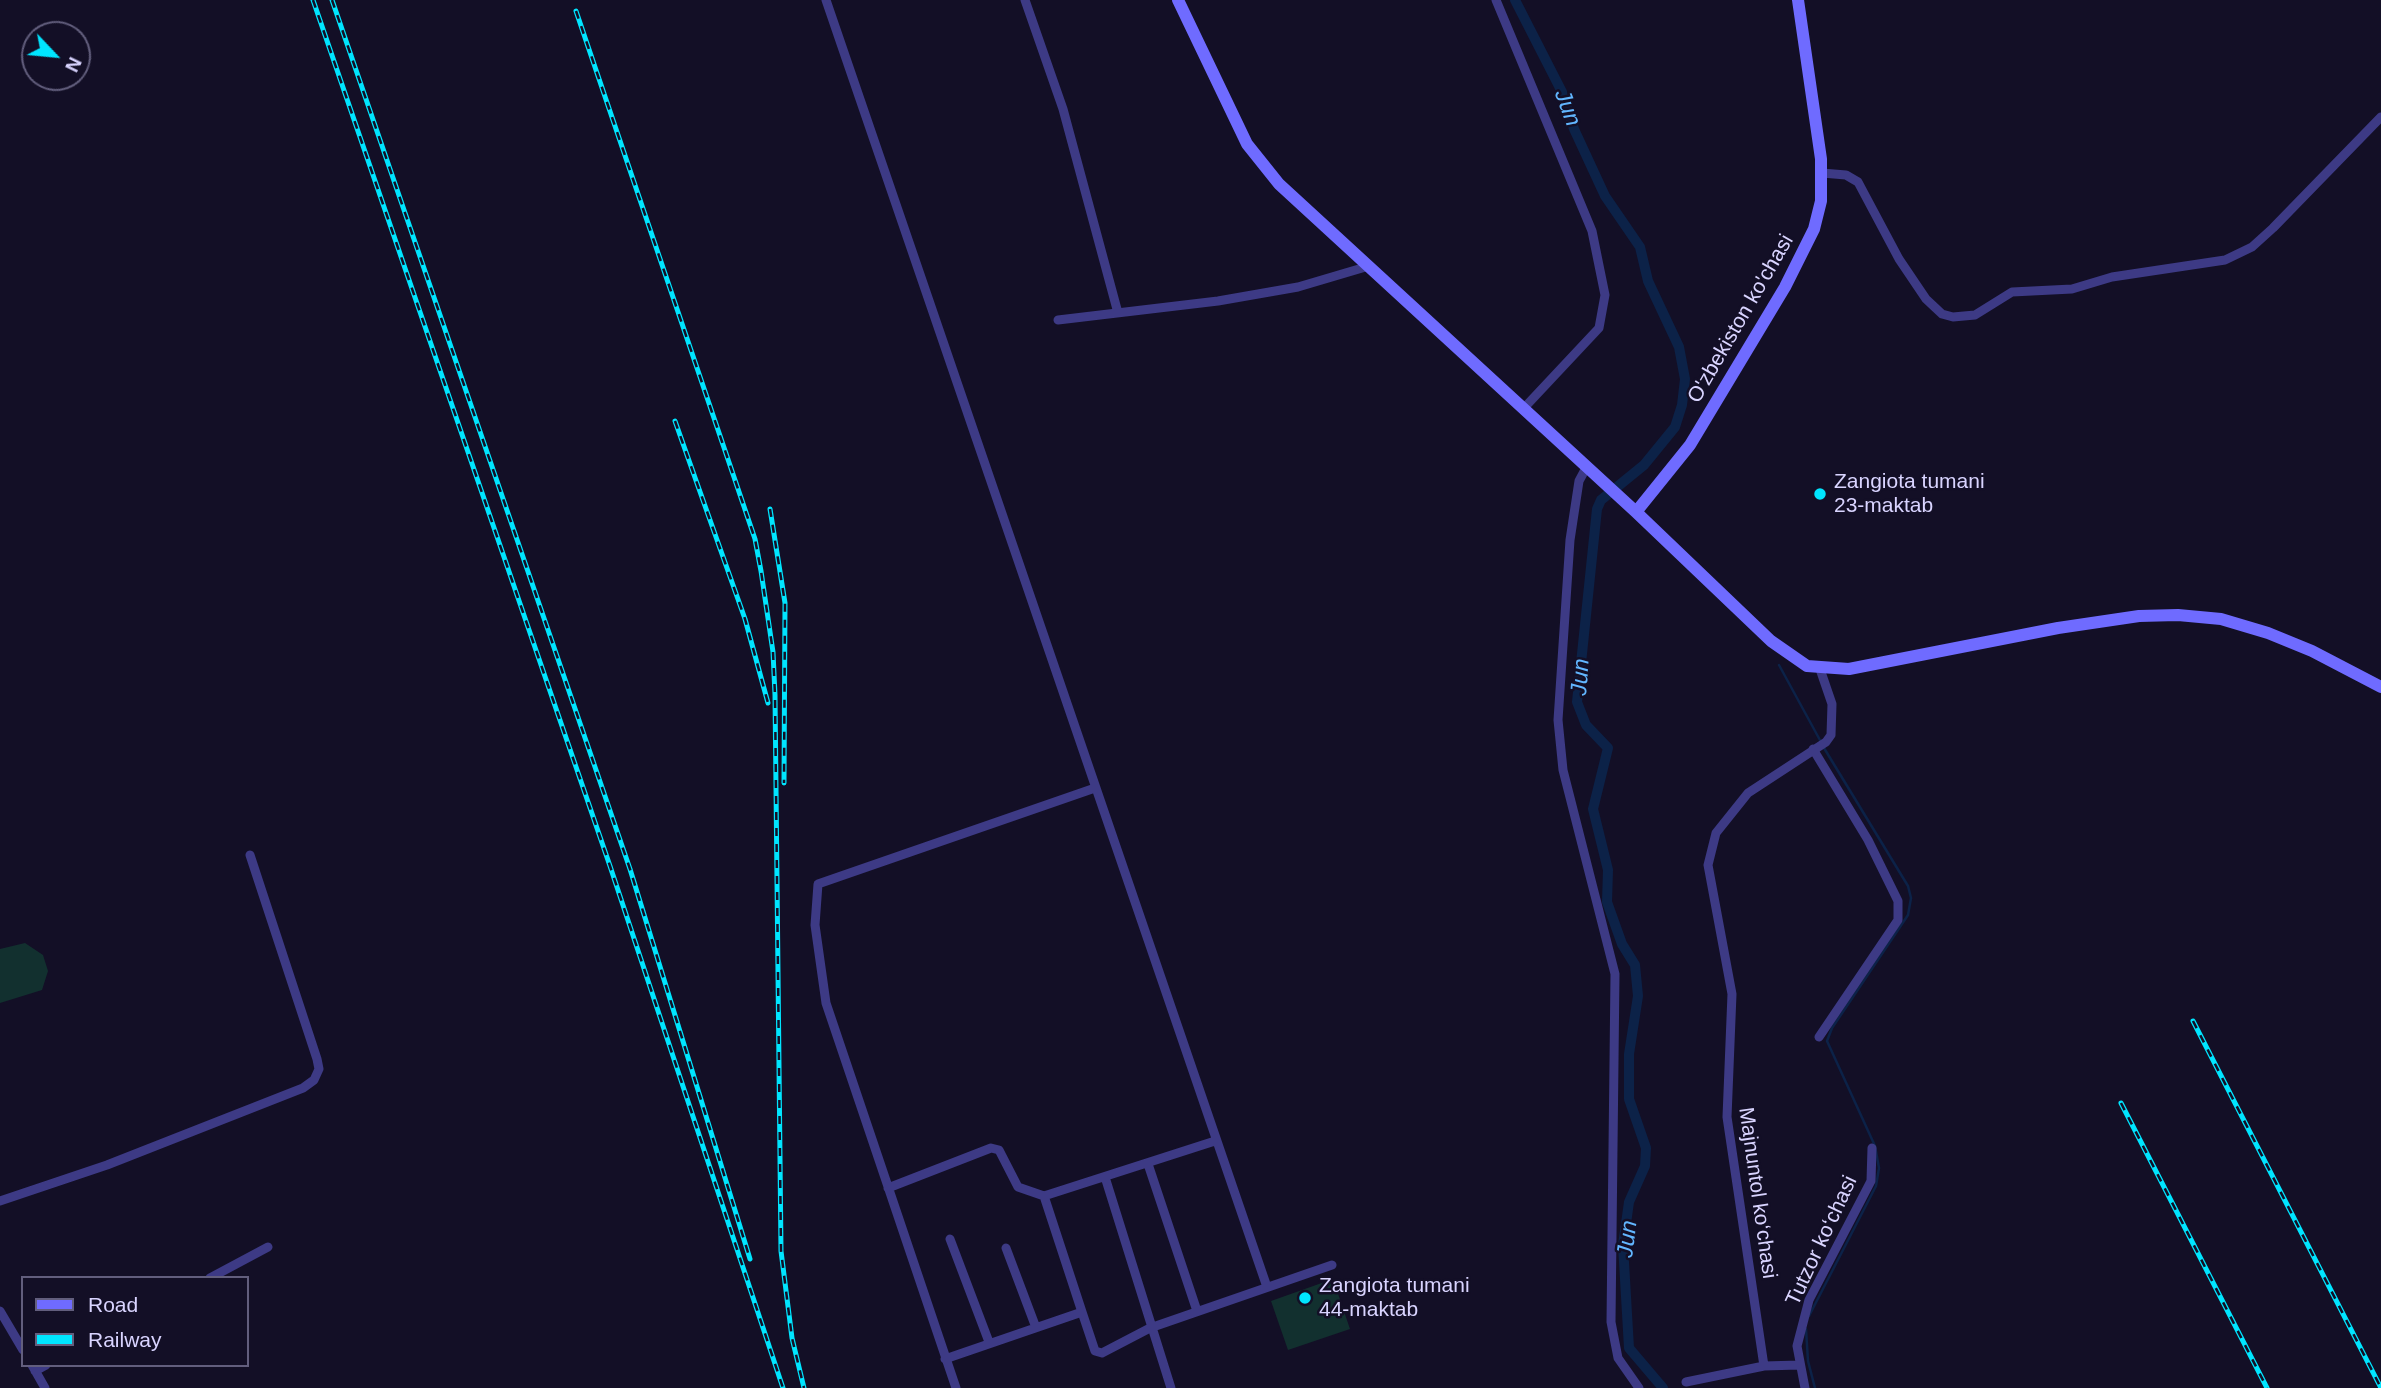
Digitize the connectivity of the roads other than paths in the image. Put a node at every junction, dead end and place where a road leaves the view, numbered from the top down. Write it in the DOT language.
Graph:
graph roads {
  1 [pos="825,0"];
  2 [pos="1025,0"];
  3 [pos="1178,0"];
  4 [pos="1496,0"];
  5 [pos="1798,0"];
  6 [pos="2381,117"];
  7 [pos="1822,173"];
  8 [pos="1369,266"];
  9 [pos="1118,313"];
  10 [pos="1058,320"];
  11 [pos="1524,408"];
  12 [pos="1586,468"];
  13 [pos="1636,512"];
  14 [pos="1820,669"];
  15 [pos="2381,687"];
  16 [pos="1819,746"];
  17 [pos="1095,788"];
  18 [pos="250,855"];
  19 [pos="1819,1037"];
  20 [pos="1214,1141"];
  21 [pos="1872,1148"];
  22 [pos="1148,1164"];
  23 [pos="1105,1177"];
  24 [pos="888,1188"];
  25 [pos="1044,1196"];
  26 [pos="0,1201"];
  27 [pos="950,1239"];
  28 [pos="268,1247"];
  29 [pos="1006,1248"];
  30 [pos="1332,1265"];
  31 [pos="214,1276"];
  32 [pos="1267,1287"];
  33 [pos="0,1311"];
  34 [pos="1082,1311"];
  35 [pos="1197,1311"];
  36 [pos="1035,1325"];
  37 [pos="1150,1328"];
  38 [pos="989,1342"];
  39 [pos="21,1347"];
  40 [pos="945,1359"];
  41 [pos="1799,1365"];
  42 [pos="1764,1366"];
  43 [pos="33,1368"];
  44 [pos="1686,1382"];
  45 [pos="45,1388"];
  46 [pos="956,1388"];
  47 [pos="1171,1388"];
  48 [pos="1639,1388"];
  49 [pos="1805,1388"];
  1 -- 17 [label="street"];
  2 -- 9 [label="street"];
  3 -- 8 [label="main road"];
  4 -- 11 [label="street"];
  5 -- 7 [label="main road, O'zbekiston ko'chasi"];
  6 -- 7 [label="street"];
  7 -- 13 [label="main road, O'zbekiston ko'chasi"];
  8 -- 9 [label="street"];
  8 -- 11 [label="main road"];
  9 -- 10 [label="street"];
  11 -- 12 [label="main road"];
  12 -- 13 [label="main road"];
  12 -- 48 [label="street"];
  13 -- 14 [label="main road"];
  14 -- 15 [label="main road"];
  14 -- 16 [label="street"];
  16 -- 19 [label="street"];
  16 -- 42 [label="street, Majnuntol ko‘chasi"];
  17 -- 20 [label="street"];
  17 -- 24 [label="street"];
  18 -- 26 [label="street"];
  20 -- 22 [label="street"];
  20 -- 32 [label="street"];
  21 -- 41 [label="street, Tutzor ko‘chasi"];
  22 -- 23 [label="street"];
  22 -- 35 [label="street"];
  23 -- 25 [label="street"];
  23 -- 37 [label="street"];
  24 -- 25 [label="street"];
  24 -- 40 [label="street"];
  25 -- 34 [label="street"];
  27 -- 38 [label="street"];
  28 -- 31 [label="street"];
  29 -- 36 [label="street"];
  30 -- 32 [label="street"];
  32 -- 35 [label="street"];
  33 -- 39 [label="street"];
  34 -- 36 [label="street"];
  34 -- 37 [label="street"];
  35 -- 37 [label="street"];
  36 -- 38 [label="street"];
  37 -- 47 [label="street"];
  38 -- 40 [label="street"];
  40 -- 46 [label="street"];
  41 -- 42 [label="street"];
  41 -- 49 [label="street, Tutzor ko‘chasi"];
  42 -- 44 [label="street"];
  43 -- 45 [label="street"];
}
